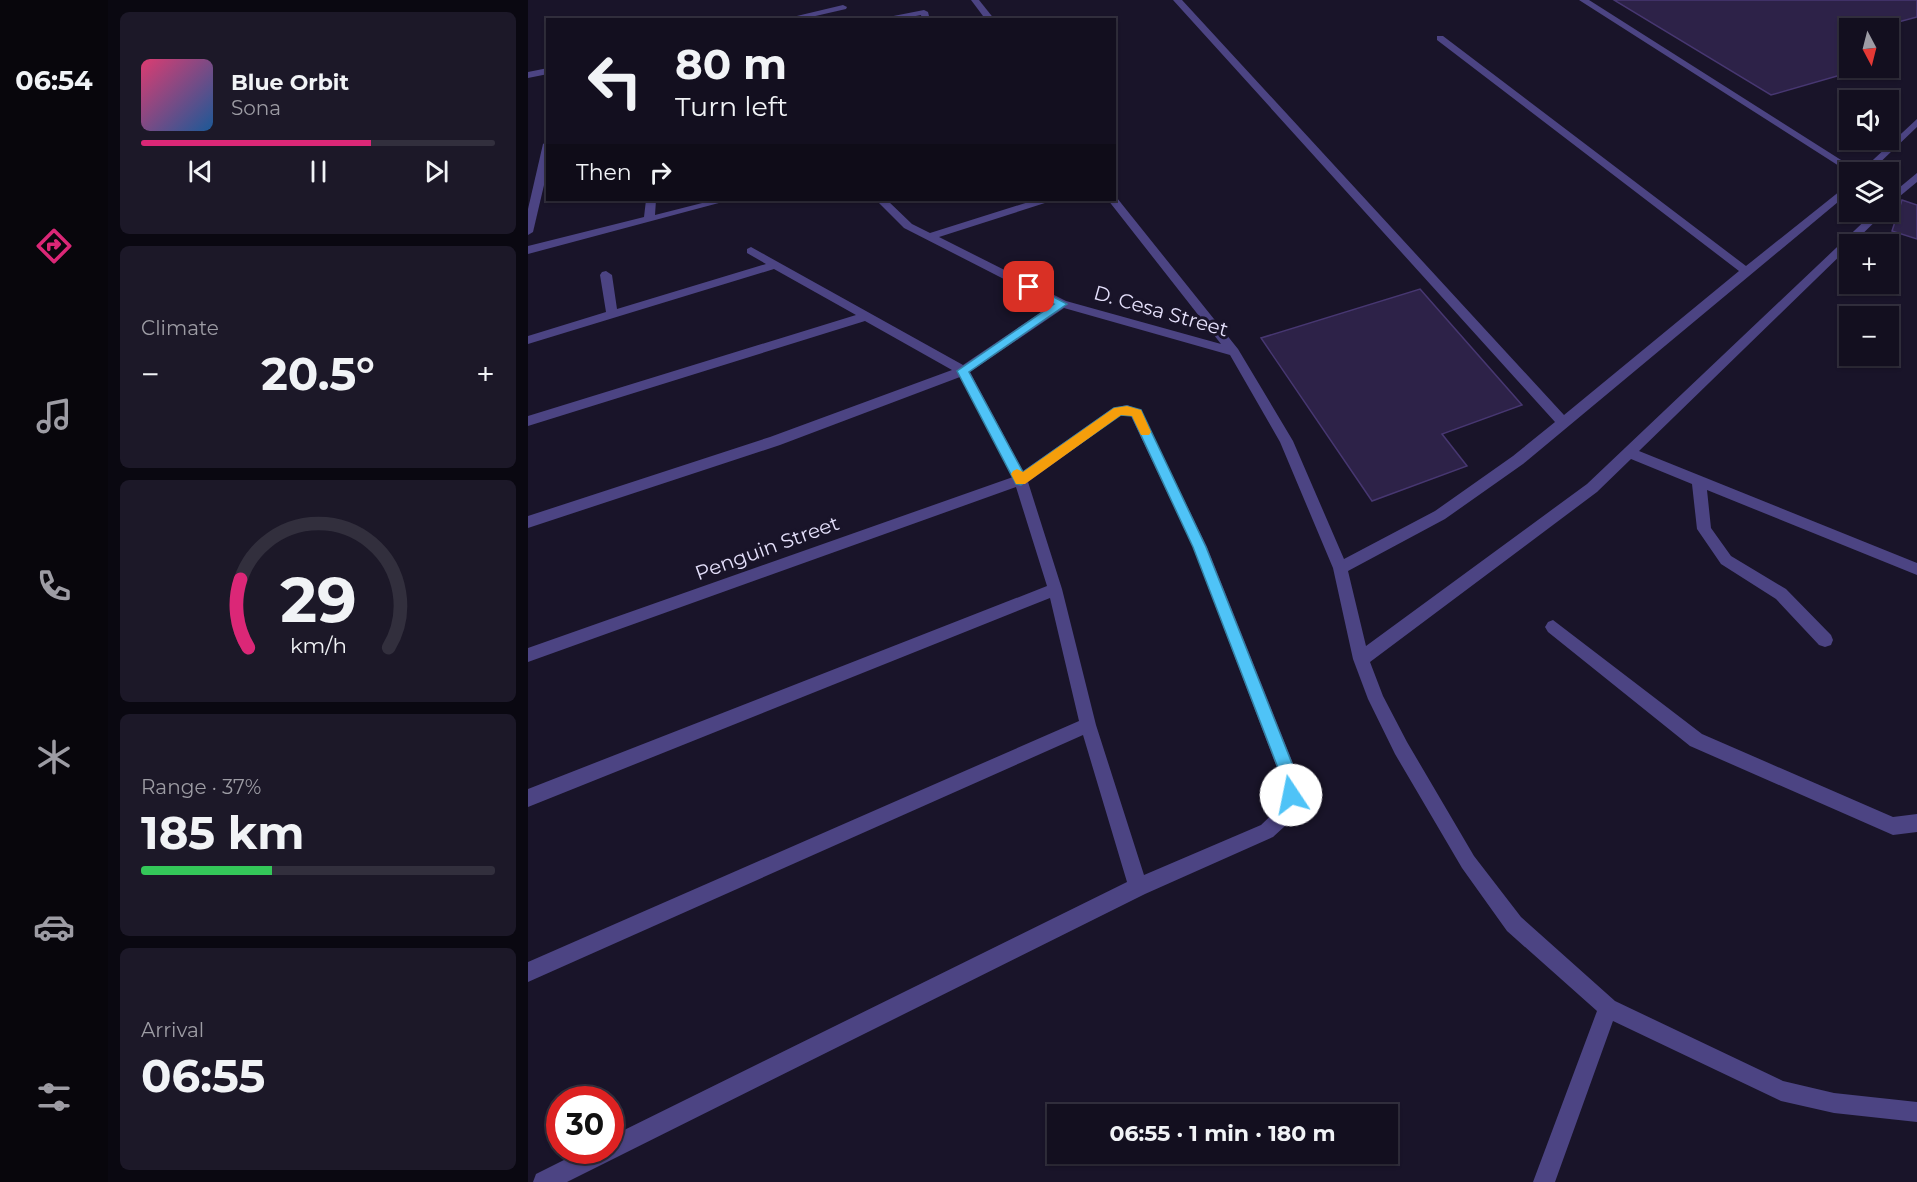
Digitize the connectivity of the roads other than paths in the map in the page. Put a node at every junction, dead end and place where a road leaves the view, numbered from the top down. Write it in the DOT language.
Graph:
graph roads {
  1 [pos="975,0"];
  2 [pos="1177,0"];
  3 [pos="1583,0"];
  4 [pos="843,3"];
  5 [pos="791,18"];
  6 [pos="845,18"];
  7 [pos="889,18"];
  8 [pos="926,18"];
  9 [pos="989,18"];
  10 [pos="1440,38"];
  11 [pos="546,71"];
  12 [pos="528,75"];
  13 [pos="1917,122"];
  14 [pos="546,153"];
  15 [pos="1839,162"];
  16 [pos="1875,162"];
  17 [pos="1917,176"];
  18 [pos="1899,193"];
  19 [pos="1839,195"];
  20 [pos="651,201"];
  21 [pos="721,201"];
  22 [pos="882,201"];
  23 [pos="1041,201"];
  24 [pos="1114,201"];
  25 [pos="649,219"];
  26 [pos="1870,222"];
  27 [pos="528,232"];
  28 [pos="932,236"];
  29 [pos="528,250"];
  30 [pos="751,251"];
  31 [pos="775,265"];
  32 [pos="1746,271"];
  33 [pos="606,275"];
  34 [pos="1062,304"];
  35 [pos="612,316"];
  36 [pos="867,316"];
  37 [pos="528,340"];
  38 [pos="1234,352"];
  39 [pos="963,371"];
  40 [pos="528,421"];
  41 [pos="1563,422"];
  42 [pos="1631,453"];
  43 [pos="1021,480"];
  44 [pos="1699,480"];
  45 [pos="528,522"];
  46 [pos="1340,568"];
  47 [pos="1917,569"];
  48 [pos="1056,589"];
  49 [pos="1553,627"];
  50 [pos="1826,640"];
  51 [pos="528,655"];
  52 [pos="1361,658"];
  53 [pos="1088,725"];
  54 [pos="528,798"];
  55 [pos="1917,823"];
  56 [pos="1138,887"];
  57 [pos="528,972"];
  58 [pos="1608,1008"];
  59 [pos="1917,1112"];
  60 [pos="624,1143"];
  61 [pos="581,1164"];
  62 [pos="1545,1181"];
  63 [pos="544,1182"];
  1 -- 9 [label="street"];
  2 -- 41 [label="street"];
  3 -- 15 [label="street"];
  4 -- 5 [label="street"];
  4 -- 6 [label="street"];
  7 -- 8 [label="street"];
  10 -- 32 [label="street"];
  11 -- 12 [label="street"];
  13 -- 16 [label="street"];
  14 -- 27 [label="street"];
  17 -- 18 [label="street"];
  19 -- 32 [label="street"];
  20 -- 25 [label="street"];
  21 -- 25 [label="street"];
  22 -- 28 [label="street, D. Cesa Street"];
  23 -- 28 [label="street"];
  24 -- 38 [label="street"];
  25 -- 29 [label="street"];
  26 -- 42 [label="street"];
  28 -- 34 [label="street, D. Cesa Street"];
  30 -- 31 [label="street"];
  31 -- 35 [label="street"];
  31 -- 36 [label="street"];
  32 -- 41 [label="street"];
  33 -- 35 [label="street"];
  34 -- 38 [label="street, D. Cesa Street"];
  34 -- 39 [label="street"];
  35 -- 37 [label="street"];
  36 -- 39 [label="street"];
  36 -- 40 [label="street"];
  38 -- 46 [label="street, D. Cesa Street"];
  39 -- 43 [label="street"];
  39 -- 45 [label="street"];
  41 -- 46 [label="street"];
  42 -- 44 [label="street"];
  42 -- 52 [label="street"];
  43 -- 48 [label="street"];
  43 -- 51 [label="street, Penguin Street"];
  43 -- 56 [label="street, Penguin Street"];
  44 -- 47 [label="street"];
  44 -- 50 [label="street"];
  46 -- 52 [label="street, D. Cesa Street"];
  48 -- 53 [label="street"];
  48 -- 54 [label="street"];
  49 -- 55 [label="street"];
  52 -- 58 [label="street, D. Cesa Street"];
  53 -- 56 [label="street"];
  53 -- 57 [label="street"];
  56 -- 60 [label="street"];
  58 -- 59 [label="street, D. Cesa Street"];
  58 -- 62 [label="street"];
  61 -- 63 [label="street"];
}
